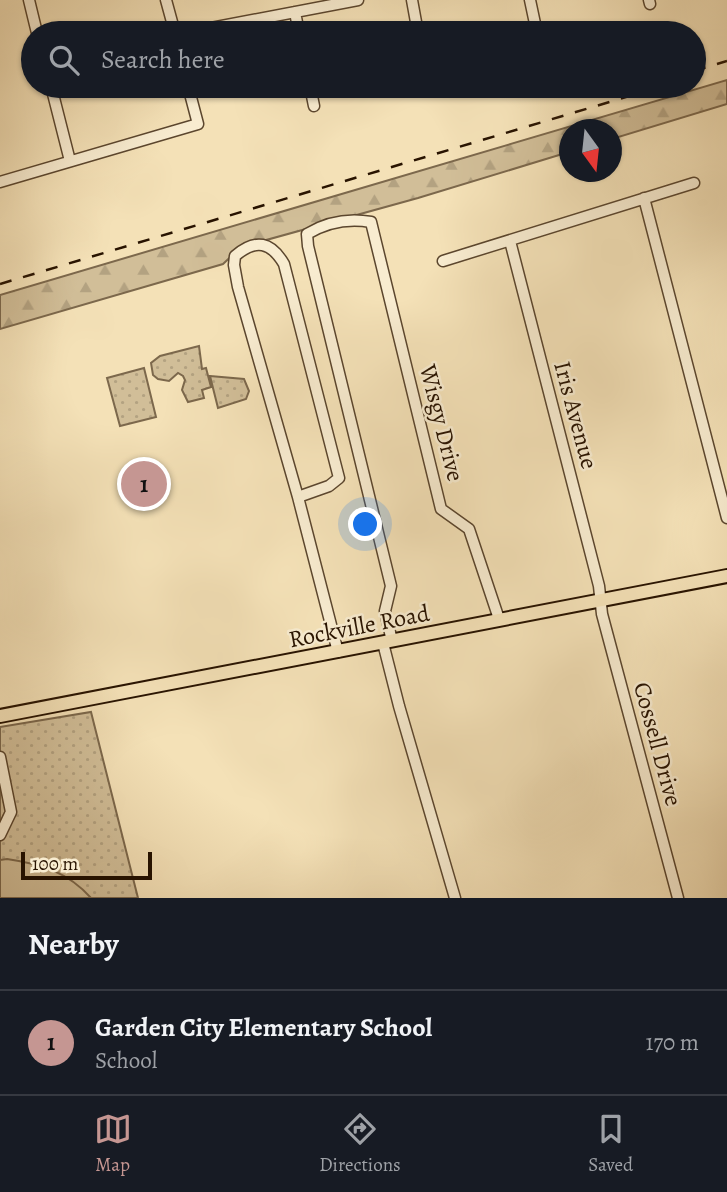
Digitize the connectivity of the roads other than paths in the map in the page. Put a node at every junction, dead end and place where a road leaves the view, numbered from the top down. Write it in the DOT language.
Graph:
graph roads {
  1 [pos="29,0"];
  2 [pos="166,0"];
  3 [pos="358,0"];
  4 [pos="412,0"];
  5 [pos="530,0"];
  6 [pos="295,12"];
  7 [pos="34,21"];
  8 [pos="172,21"];
  9 [pos="248,21"];
  10 [pos="297,21"];
  11 [pos="416,21"];
  12 [pos="534,21"];
  13 [pos="54,98"];
  14 [pos="191,98"];
  15 [pos="312,98"];
  16 [pos="314,106"];
  17 [pos="70,161"];
  18 [pos="0,182"];
  19 [pos="694,183"];
  20 [pos="645,198"];
  21 [pos="510,241"];
  22 [pos="443,261"];
  23 [pos="298,496"];
  24 [pos="727,518"];
  25 [pos="727,576"];
  26 [pos="600,600"];
  27 [pos="499,619"];
  28 [pos="387,642"];
  29 [pos="338,652"];
  30 [pos="0,716"];
  31 [pos="0,757"];
  32 [pos="0,835"];
  33 [pos="455,898"];
  34 [pos="678,898"];
  1 -- 7 [label="street"];
  2 -- 8 [label="street"];
  3 -- 6 [label="street"];
  4 -- 11 [label="street"];
  5 -- 12 [label="street"];
  6 -- 9 [label="street"];
  6 -- 10 [label="street"];
  13 -- 17 [label="street"];
  14 -- 17 [label="street"];
  15 -- 16 [label="street"];
  17 -- 18 [label="street"];
  19 -- 20 [label="street"];
  20 -- 21 [label="street"];
  20 -- 24 [label="street"];
  21 -- 22 [label="street"];
  21 -- 26 [label="street, Iris Avenue"];
  23 -- 23 [label="street"];
  23 -- 29 [label="street"];
  25 -- 26 [label="main road, Rockville Road"];
  26 -- 27 [label="main road, Rockville Road"];
  26 -- 34 [label="street, Cossell Drive"];
  27 -- 28 [label="main road, Rockville Road"];
  27 -- 28 [label="street, Wisgy Drive"];
  28 -- 29 [label="main road, Rockville Road"];
  28 -- 33 [label="street"];
  29 -- 30 [label="main road, Rockville Road"];
  31 -- 32 [label="street"];
}
